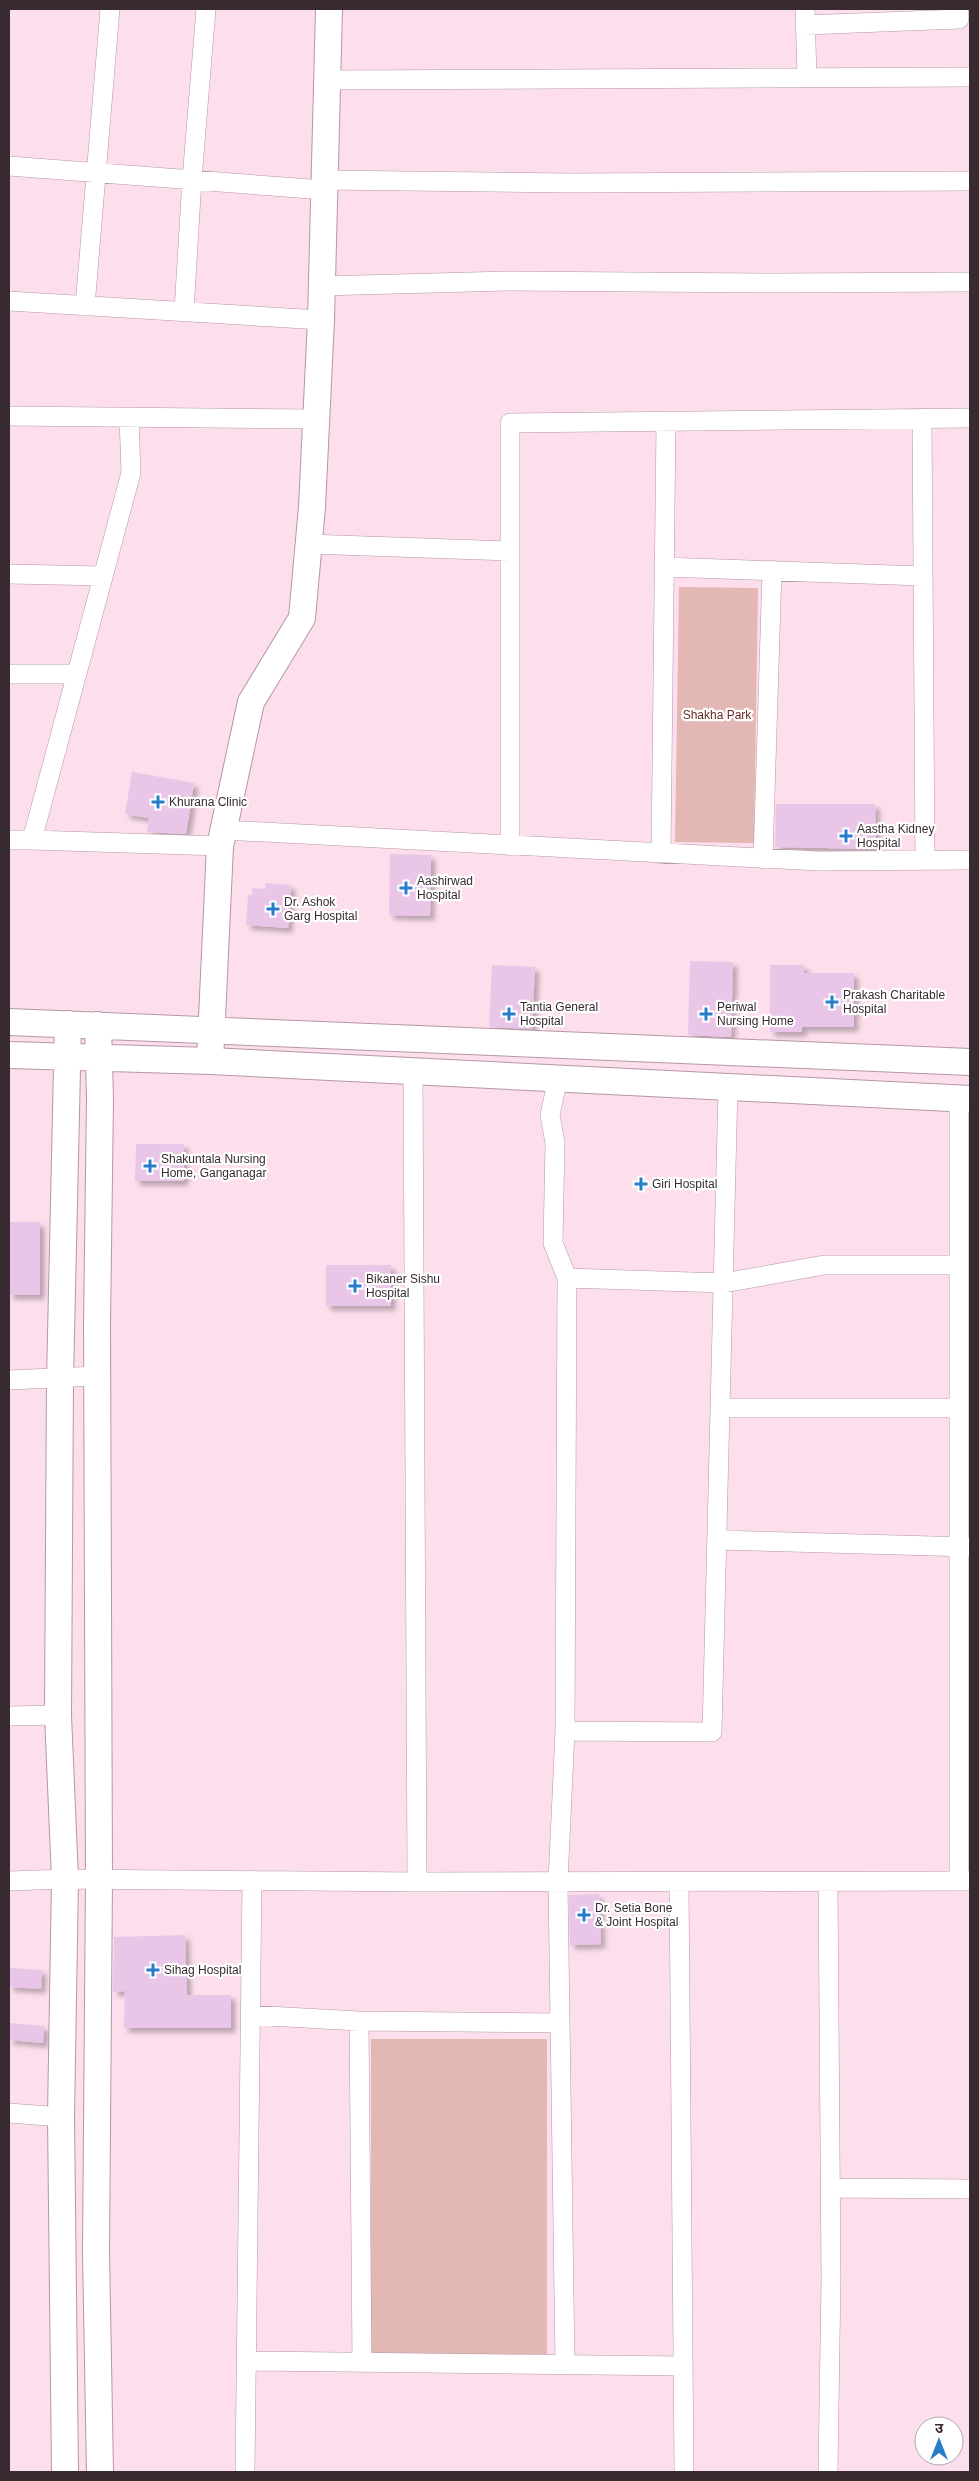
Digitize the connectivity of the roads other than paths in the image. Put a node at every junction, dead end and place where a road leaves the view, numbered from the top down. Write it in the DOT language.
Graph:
graph roads {
  1 [pos="110,9"];
  2 [pos="206,9"];
  3 [pos="328,9"];
  4 [pos="963,16"];
  5 [pos="805,17"];
  6 [pos="970,77"];
  7 [pos="806,78"];
  8 [pos="327,80"];
  9 [pos="9,166"];
  10 [pos="95,172"];
  11 [pos="192,179"];
  12 [pos="970,181"];
  13 [pos="324,185"];
  14 [pos="970,282"];
  15 [pos="322,286"];
  16 [pos="9,301"];
  17 [pos="85,306"];
  18 [pos="184,311"];
  19 [pos="321,320"];
  20 [pos="9,416"];
  21 [pos="129,417"];
  22 [pos="922,418"];
  23 [pos="970,418"];
  24 [pos="316,419"];
  25 [pos="666,422"];
  26 [pos="308,544"];
  27 [pos="510,551"];
  28 [pos="664,567"];
  29 [pos="772,570"];
  30 [pos="9,574"];
  31 [pos="103,576"];
  32 [pos="923,576"];
  33 [pos="9,674"];
  34 [pos="77,674"];
  35 [pos="222,838"];
  36 [pos="9,840"];
  37 [pos="32,840"];
  38 [pos="510,846"];
  39 [pos="661,854"];
  40 [pos="763,859"];
  41 [pos="970,860"];
  42 [pos="925,861"];
  43 [pos="9,1022"];
  44 [pos="68,1024"];
  45 [pos="98,1025"];
  46 [pos="211,1029"];
  47 [pos="9,1055"];
  48 [pos="68,1056"];
  49 [pos="99,1057"];
  50 [pos="210,1061"];
  51 [pos="970,1062"];
  52 [pos="414,1071"];
  53 [pos="558,1078"];
  54 [pos="728,1087"];
  55 [pos="965,1099"];
  56 [pos="958,1265"];
  57 [pos="567,1278"];
  58 [pos="724,1283"];
  59 [pos="97,1376"];
  60 [pos="60,1379"];
  61 [pos="9,1380"];
  62 [pos="721,1408"];
  63 [pos="958,1408"];
  64 [pos="717,1540"];
  65 [pos="964,1547"];
  66 [pos="58,1715"];
  67 [pos="9,1716"];
  68 [pos="565,1731"];
  69 [pos="65,1879"];
  70 [pos="99,1879"];
  71 [pos="252,1880"];
  72 [pos="9,1881"];
  73 [pos="964,1881"];
  74 [pos="417,1882"];
  75 [pos="558,1882"];
  76 [pos="679,1882"];
  77 [pos="828,1882"];
  78 [pos="251,2015"];
  79 [pos="359,2021"];
  80 [pos="560,2023"];
  81 [pos="9,2113"];
  82 [pos="61,2117"];
  83 [pos="830,2188"];
  84 [pos="970,2189"];
  85 [pos="246,2361"];
  86 [pos="362,2362"];
  87 [pos="564,2365"];
  88 [pos="684,2366"];
  89 [pos="66,2472"];
  90 [pos="100,2472"];
  91 [pos="244,2472"];
  92 [pos="684,2472"];
  93 [pos="828,2472"];
  1 -- 10 [label="street"];
  2 -- 11 [label="street"];
  3 -- 8 [label="street"];
  4 -- 5 [label="street"];
  5 -- 7 [label="street"];
  6 -- 7 [label="street"];
  7 -- 8 [label="street"];
  8 -- 13 [label="street"];
  9 -- 10 [label="street"];
  10 -- 11 [label="street"];
  10 -- 17 [label="street"];
  11 -- 13 [label="street"];
  11 -- 18 [label="street"];
  12 -- 13 [label="street"];
  13 -- 15 [label="street"];
  14 -- 15 [label="street"];
  15 -- 19 [label="street"];
  16 -- 17 [label="street"];
  17 -- 18 [label="street"];
  18 -- 19 [label="street"];
  19 -- 24 [label="street"];
  20 -- 21 [label="street"];
  21 -- 24 [label="street"];
  21 -- 31 [label="street"];
  22 -- 23 [label="street"];
  22 -- 25 [label="street"];
  22 -- 32 [label="street"];
  24 -- 26 [label="street"];
  25 -- 27 [label="street"];
  25 -- 28 [label="street"];
  26 -- 27 [label="street"];
  26 -- 35 [label="street"];
  27 -- 38 [label="street"];
  28 -- 29 [label="street"];
  28 -- 39 [label="street"];
  29 -- 32 [label="street"];
  29 -- 40 [label="street"];
  30 -- 31 [label="street"];
  31 -- 34 [label="street"];
  32 -- 42 [label="street"];
  33 -- 34 [label="street"];
  34 -- 37 [label="street"];
  35 -- 37 [label="street"];
  35 -- 38 [label="street"];
  35 -- 46 [label="street"];
  36 -- 37 [label="street"];
  38 -- 39 [label="street"];
  39 -- 40 [label="street"];
  40 -- 42 [label="street"];
  41 -- 42 [label="street"];
  43 -- 44 [label="street"];
  44 -- 45 [label="street"];
  44 -- 48 [label="street"];
  45 -- 46 [label="street"];
  45 -- 49 [label="street"];
  46 -- 50 [label="street"];
  46 -- 51 [label="street"];
  47 -- 48 [label="street"];
  48 -- 49 [label="street"];
  48 -- 60 [label="street"];
  49 -- 50 [label="street"];
  49 -- 59 [label="street"];
  50 -- 52 [label="street"];
  52 -- 53 [label="street"];
  52 -- 74 [label="street"];
  53 -- 54 [label="street"];
  53 -- 57 [label="street"];
  54 -- 55 [label="street"];
  54 -- 58 [label="street"];
  55 -- 56 [label="street"];
  56 -- 58 [label="street"];
  56 -- 63 [label="street"];
  57 -- 58 [label="street"];
  57 -- 68 [label="street"];
  58 -- 62 [label="street"];
  59 -- 60 [label="street"];
  59 -- 70 [label="street"];
  60 -- 61 [label="street"];
  60 -- 66 [label="street"];
  62 -- 63 [label="street"];
  62 -- 64 [label="street"];
  63 -- 65 [label="street"];
  64 -- 65 [label="street"];
  64 -- 68 [label="street"];
  65 -- 73 [label="street"];
  66 -- 67 [label="street"];
  66 -- 69 [label="street"];
  68 -- 75 [label="street"];
  69 -- 70 [label="street"];
  69 -- 72 [label="street"];
  69 -- 82 [label="street"];
  70 -- 71 [label="street"];
  70 -- 90 [label="street"];
  71 -- 74 [label="street"];
  71 -- 78 [label="street"];
  73 -- 77 [label="street"];
  74 -- 75 [label="street"];
  75 -- 76 [label="street"];
  75 -- 80 [label="street"];
  76 -- 77 [label="street"];
  76 -- 88 [label="street"];
  77 -- 83 [label="street"];
  78 -- 79 [label="street"];
  78 -- 85 [label="street"];
  79 -- 80 [label="street"];
  79 -- 86 [label="street"];
  80 -- 87 [label="street"];
  81 -- 82 [label="street"];
  82 -- 89 [label="street"];
  83 -- 84 [label="street"];
  83 -- 93 [label="street"];
  85 -- 86 [label="street"];
  85 -- 91 [label="street"];
  86 -- 87 [label="street"];
  87 -- 88 [label="street"];
  88 -- 92 [label="street"];
}
